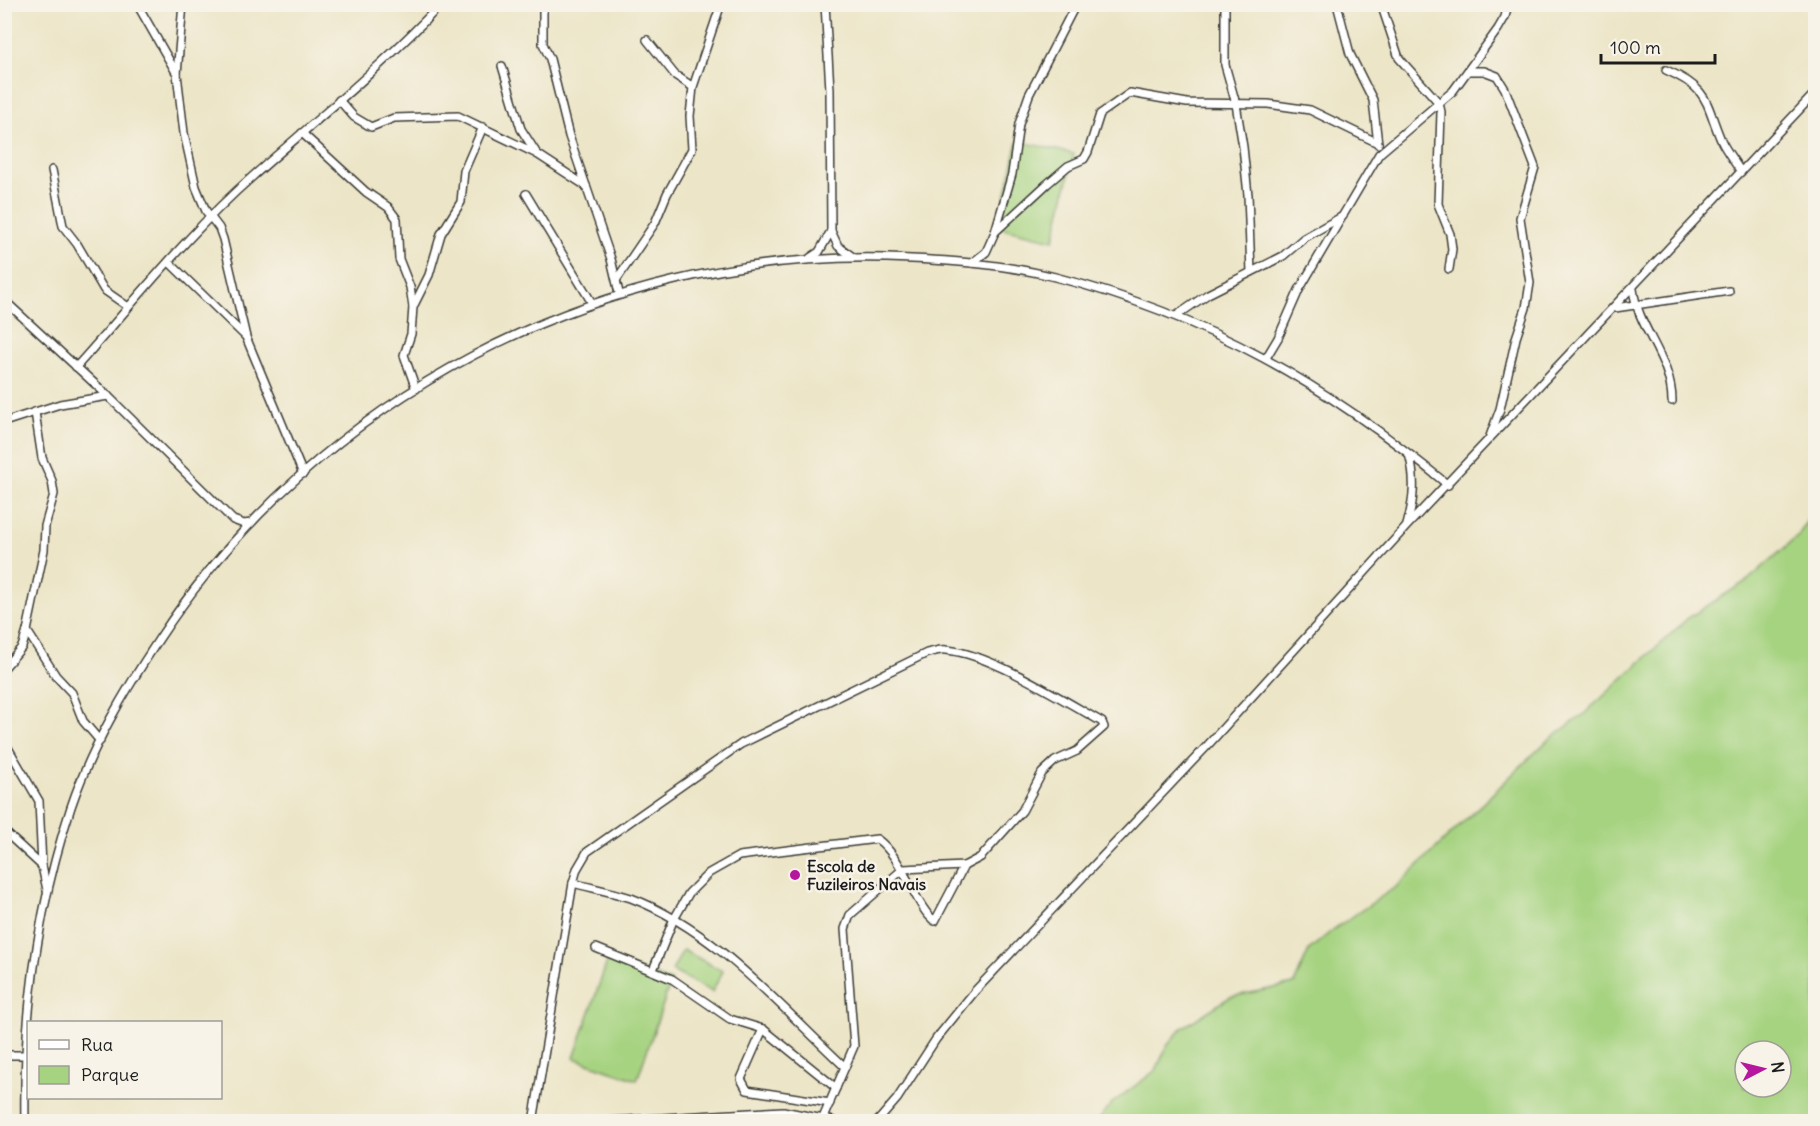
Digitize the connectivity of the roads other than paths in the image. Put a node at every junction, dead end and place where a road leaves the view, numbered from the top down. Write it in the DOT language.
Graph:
graph roads {
  1 [pos="137,4"];
  2 [pos="183,4"];
  3 [pos="441,4"];
  4 [pos="543,4"];
  5 [pos="720,4"];
  6 [pos="825,4"];
  7 [pos="1076,4"];
  8 [pos="1225,4"];
  9 [pos="1337,4"];
  10 [pos="1381,4"];
  11 [pos="1508,4"];
  12 [pos="647,40"];
  13 [pos="502,66"];
  14 [pos="1666,70"];
  15 [pos="1469,71"];
  16 [pos="177,74"];
  17 [pos="693,87"];
  18 [pos="1815,92"];
  19 [pos="339,100"];
  20 [pos="1439,103"];
  21 [pos="1236,104"];
  22 [pos="483,127"];
  23 [pos="302,133"];
  24 [pos="1378,143"];
  25 [pos="537,154"];
  26 [pos="1379,154"];
  27 [pos="52,170"];
  28 [pos="1741,172"];
  29 [pos="586,186"];
  30 [pos="526,194"];
  31 [pos="1345,215"];
  32 [pos="210,218"];
  33 [pos="831,231"];
  34 [pos="995,232"];
  35 [pos="989,247"];
  36 [pos="809,258"];
  37 [pos="853,258"];
  38 [pos="170,263"];
  39 [pos="972,263"];
  40 [pos="996,267"];
  41 [pos="1449,269"];
  42 [pos="1251,272"];
  43 [pos="616,279"];
  44 [pos="1633,289"];
  45 [pos="1729,291"];
  46 [pos="619,293"];
  47 [pos="4,300"];
  48 [pos="592,303"];
  49 [pos="1635,305"];
  50 [pos="127,306"];
  51 [pos="413,307"];
  52 [pos="1615,308"];
  53 [pos="1176,316"];
  54 [pos="246,337"];
  55 [pos="1266,358"];
  56 [pos="76,367"];
  57 [pos="416,389"];
  58 [pos="108,396"];
  59 [pos="1672,401"];
  60 [pos="35,412"];
  61 [pos="4,422"];
  62 [pos="1487,444"];
  63 [pos="1409,453"];
  64 [pos="303,474"];
  65 [pos="1448,485"];
  66 [pos="233,520"];
  67 [pos="251,523"];
  68 [pos="1406,527"];
  69 [pos="232,542"];
  70 [pos="27,631"];
  71 [pos="4,668"];
  72 [pos="4,741"];
  73 [pos="100,741"];
  74 [pos="4,831"];
  75 [pos="42,866"];
  76 [pos="964,866"];
  77 [pos="903,868"];
  78 [pos="573,883"];
  79 [pos="47,893"];
  80 [pos="673,921"];
  81 [pos="596,948"];
  82 [pos="653,970"];
  83 [pos="763,1029"];
  84 [pos="4,1055"];
  85 [pos="23,1055"];
  86 [pos="845,1067"];
  87 [pos="836,1088"];
  88 [pos="830,1103"];
  89 [pos="748,1118"];
  90 [pos="823,1118"];
  91 [pos="25,1122"];
  92 [pos="533,1122"];
  93 [pos="611,1122"];
  94 [pos="833,1122"];
  95 [pos="877,1122"];
  1 -- 16 [label="street"];
  2 -- 16 [label="street"];
  3 -- 19 [label="street"];
  4 -- 29 [label="street"];
  5 -- 17 [label="street"];
  6 -- 33 [label="street"];
  7 -- 34 [label="street"];
  8 -- 21 [label="street"];
  9 -- 24 [label="street"];
  10 -- 20 [label="street"];
  11 -- 15 [label="street"];
  12 -- 17 [label="street"];
  13 -- 25 [label="street"];
  14 -- 28 [label="street"];
  15 -- 20 [label="street"];
  15 -- 62 [label="street"];
  16 -- 32 [label="street"];
  17 -- 43 [label="street"];
  18 -- 28 [label="street"];
  19 -- 22 [label="street"];
  19 -- 23 [label="street"];
  20 -- 26 [label="street"];
  20 -- 41 [label="street"];
  21 -- 24 [label="street"];
  21 -- 34 [label="street"];
  21 -- 42 [label="street"];
  22 -- 25 [label="street"];
  22 -- 51 [label="street"];
  23 -- 32 [label="street"];
  23 -- 51 [label="street"];
  24 -- 26 [label="street"];
  25 -- 29 [label="street"];
  26 -- 31 [label="street"];
  27 -- 50 [label="street"];
  28 -- 44 [label="street"];
  29 -- 43 [label="street"];
  30 -- 48 [label="street"];
  31 -- 42 [label="street"];
  31 -- 55 [label="street"];
  32 -- 38 [label="street"];
  32 -- 54 [label="street"];
  33 -- 36 [label="street"];
  33 -- 37 [label="street"];
  34 -- 35 [label="street"];
  35 -- 39 [label="street"];
  35 -- 40 [label="street"];
  36 -- 37 [label="street"];
  36 -- 46 [label="street"];
  37 -- 39 [label="street"];
  38 -- 50 [label="street"];
  38 -- 54 [label="street"];
  39 -- 40 [label="street"];
  40 -- 53 [label="street"];
  42 -- 53 [label="street"];
  43 -- 46 [label="street"];
  44 -- 49 [label="street"];
  44 -- 52 [label="street"];
  45 -- 49 [label="street"];
  46 -- 48 [label="street"];
  47 -- 56 [label="street"];
  48 -- 57 [label="street"];
  49 -- 52 [label="street"];
  49 -- 59 [label="street"];
  50 -- 56 [label="street"];
  51 -- 57 [label="street"];
  52 -- 62 [label="street"];
  53 -- 55 [label="street"];
  54 -- 64 [label="street"];
  55 -- 63 [label="street"];
  56 -- 58 [label="street"];
  57 -- 64 [label="street"];
  58 -- 60 [label="street"];
  58 -- 66 [label="street"];
  60 -- 61 [label="street"];
  60 -- 70 [label="street"];
  62 -- 65 [label="street"];
  63 -- 65 [label="street"];
  63 -- 68 [label="street"];
  64 -- 67 [label="street"];
  65 -- 68 [label="street"];
  66 -- 67 [label="street"];
  66 -- 69 [label="street"];
  67 -- 69 [label="street"];
  68 -- 95 [label="street"];
  69 -- 73 [label="street"];
  70 -- 71 [label="street"];
  70 -- 73 [label="street"];
  72 -- 75 [label="street"];
  73 -- 79 [label="street"];
  74 -- 75 [label="street"];
  75 -- 79 [label="street"];
  76 -- 77 [label="street"];
  76 -- 77 [label="street"];
  76 -- 78 [label="street"];
  77 -- 80 [label="street"];
  77 -- 86 [label="street"];
  78 -- 80 [label="street"];
  78 -- 92 [label="street"];
  79 -- 85 [label="street"];
  80 -- 82 [label="street"];
  80 -- 86 [label="street"];
  81 -- 82 [label="street"];
  82 -- 83 [label="street"];
  83 -- 87 [label="street"];
  83 -- 88 [label="street"];
  84 -- 85 [label="street"];
  85 -- 91 [label="street"];
  86 -- 87 [label="street"];
  87 -- 88 [label="street"];
  88 -- 90 [label="street"];
  89 -- 90 [label="street"];
  89 -- 93 [label="street"];
  90 -- 94 [label="street"];
}
